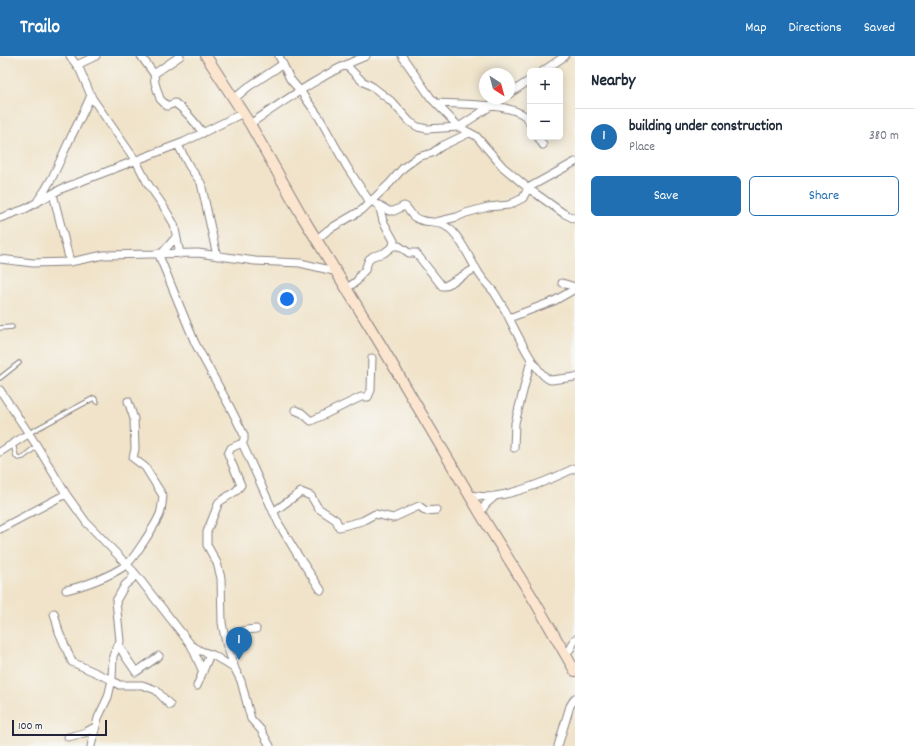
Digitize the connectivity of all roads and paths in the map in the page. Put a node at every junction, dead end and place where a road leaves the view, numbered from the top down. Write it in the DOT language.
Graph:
graph roads {
  1 [pos="70,56"];
  2 [pos="96,56"];
  3 [pos="141,56"];
  4 [pos="180,56"];
  5 [pos="206,56"];
  6 [pos="279,56"];
  7 [pos="366,56"];
  8 [pos="402,56"];
  9 [pos="565,56"];
  10 [pos="283,64"];
  11 [pos="77,65"];
  12 [pos="346,65"];
  13 [pos="547,68"];
  14 [pos="154,74"];
  15 [pos="527,82"];
  16 [pos="300,90"];
  17 [pos="515,90"];
  18 [pos="90,95"];
  19 [pos="234,99"];
  20 [pos="436,103"];
  21 [pos="494,104"];
  22 [pos="491,106"];
  23 [pos="243,113"];
  24 [pos="527,118"];
  25 [pos="250,124"];
  26 [pos="459,127"];
  27 [pos="203,133"];
  28 [pos="469,133"];
  29 [pos="540,140"];
  30 [pos="178,145"];
  31 [pos="543,145"];
  32 [pos="136,161"];
  33 [pos="575,162"];
  34 [pos="528,188"];
  35 [pos="53,194"];
  36 [pos="370,200"];
  37 [pos="36,204"];
  38 [pos="379,206"];
  39 [pos="0,218"];
  40 [pos="575,219"];
  41 [pos="436,222"];
  42 [pos="176,237"];
  43 [pos="316,240"];
  44 [pos="393,246"];
  45 [pos="160,253"];
  46 [pos="180,254"];
  47 [pos="217,256"];
  48 [pos="0,259"];
  49 [pos="70,262"];
  50 [pos="476,268"];
  51 [pos="334,271"];
  52 [pos="562,283"];
  53 [pos="575,288"];
  54 [pos="346,289"];
  55 [pos="509,318"];
  56 [pos="12,327"];
  57 [pos="0,328"];
  58 [pos="372,358"];
  59 [pos="531,360"];
  60 [pos="19,363"];
  61 [pos="575,377"];
  62 [pos="0,378"];
  63 [pos="0,390"];
  64 [pos="128,401"];
  65 [pos="97,402"];
  66 [pos="295,410"];
  67 [pos="28,434"];
  68 [pos="242,443"];
  69 [pos="13,444"];
  70 [pos="37,446"];
  71 [pos="514,448"];
  72 [pos="0,452"];
  73 [pos="575,468"];
  74 [pos="66,494"];
  75 [pos="470,495"];
  76 [pos="494,496"];
  77 [pos="438,510"];
  78 [pos="273,512"];
  79 [pos="480,514"];
  80 [pos="0,529"];
  81 [pos="127,565"];
  82 [pos="134,572"];
  83 [pos="66,590"];
  84 [pos="321,590"];
  85 [pos="54,613"];
  86 [pos="256,629"];
  87 [pos="225,637"];
  88 [pos="575,639"];
  89 [pos="119,645"];
  90 [pos="191,645"];
  91 [pos="210,654"];
  92 [pos="565,655"];
  93 [pos="159,656"];
  94 [pos="235,669"];
  95 [pos="575,671"];
  96 [pos="202,672"];
  97 [pos="112,680"];
  98 [pos="197,686"];
  99 [pos="575,698"];
  100 [pos="170,705"];
  101 [pos="95,727"];
  102 [pos="68,738"];
  103 [pos="91,746"];
  104 [pos="270,746"];
  105 [pos="558,746"];
  1 -- 11 [label="street"];
  2 -- 11 [label="street"];
  3 -- 14 [label="street"];
  4 -- 14 [label="street"];
  5 -- 19 [label="main road"];
  6 -- 10 [label="street"];
  7 -- 12 [label="street"];
  8 -- 20 [label="street"];
  9 -- 13 [label="street"];
  10 -- 16 [label="street"];
  10 -- 19 [label="street"];
  11 -- 18 [label="street"];
  12 -- 16 [label="street"];
  12 -- 26 [label="street"];
  14 -- 27 [label="street"];
  15 -- 17 [label="street"];
  16 -- 25 [label="street"];
  16 -- 36 [label="street"];
  18 -- 32 [label="street"];
  18 -- 37 [label="street"];
  19 -- 23 [label="main road"];
  20 -- 22 [label="street"];
  20 -- 26 [label="street"];
  21 -- 22 [label="street"];
  22 -- 24 [label="street"];
  22 -- 26 [label="street"];
  23 -- 25 [label="main road"];
  23 -- 27 [label="street"];
  25 -- 43 [label="main road"];
  26 -- 28 [label="street"];
  27 -- 30 [label="street"];
  28 -- 34 [label="street"];
  28 -- 36 [label="street"];
  29 -- 31 [label="street"];
  30 -- 32 [label="street"];
  30 -- 47 [label="street"];
  32 -- 35 [label="street"];
  32 -- 42 [label="street"];
  33 -- 34 [label="street"];
  34 -- 40 [label="street"];
  34 -- 41 [label="street"];
  35 -- 37 [label="street"];
  35 -- 49 [label="street"];
  36 -- 38 [label="street"];
  36 -- 43 [label="street"];
  37 -- 39 [label="street"];
  38 -- 41 [label="street"];
  38 -- 44 [label="street"];
  41 -- 50 [label="street"];
  42 -- 45 [label="street"];
  42 -- 46 [label="street"];
  43 -- 51 [label="main road"];
  44 -- 50 [label="street"];
  44 -- 54 [label="street"];
  45 -- 46 [label="street"];
  45 -- 49 [label="street"];
  45 -- 68 [label="street"];
  46 -- 47 [label="street"];
  47 -- 51 [label="street"];
  48 -- 49 [label="street"];
  50 -- 55 [label="street"];
  51 -- 54 [label="main road"];
  52 -- 53 [label="street"];
  53 -- 55 [label="street"];
  54 -- 75 [label="main road"];
  55 -- 59 [label="street"];
  56 -- 57 [label="lane"];
  58 -- 66 [label="street"];
  59 -- 61 [label="street"];
  59 -- 71 [label="street"];
  60 -- 62 [label="lane"];
  63 -- 67 [label="street"];
  64 -- 81 [label="street"];
  65 -- 67 [label="lane"];
  67 -- 69 [label="street"];
  67 -- 70 [label="street"];
  68 -- 78 [label="street"];
  68 -- 87 [label="street"];
  69 -- 70 [label="lane"];
  69 -- 72 [label="street"];
  70 -- 74 [label="street"];
  73 -- 76 [label="street"];
  74 -- 80 [label="street"];
  74 -- 81 [label="street"];
  75 -- 76 [label="street"];
  75 -- 79 [label="main road"];
  76 -- 79 [label="street"];
  77 -- 78 [label="street"];
  78 -- 84 [label="street"];
  79 -- 92 [label="main road"];
  81 -- 82 [label="street"];
  81 -- 83 [label="street"];
  82 -- 89 [label="street"];
  82 -- 90 [label="street"];
  85 -- 97 [label="street"];
  86 -- 87 [label="street"];
  87 -- 94 [label="street"];
  88 -- 92 [label="street"];
  89 -- 93 [label="street"];
  89 -- 97 [label="street"];
  90 -- 91 [label="street"];
  90 -- 96 [label="street"];
  91 -- 94 [label="street"];
  91 -- 96 [label="street"];
  92 -- 95 [label="main road"];
  94 -- 104 [label="street"];
  96 -- 98 [label="street"];
  97 -- 100 [label="street"];
  97 -- 101 [label="street"];
  99 -- 105 [label="street"];
  101 -- 102 [label="street"];
  101 -- 103 [label="street"];
}
